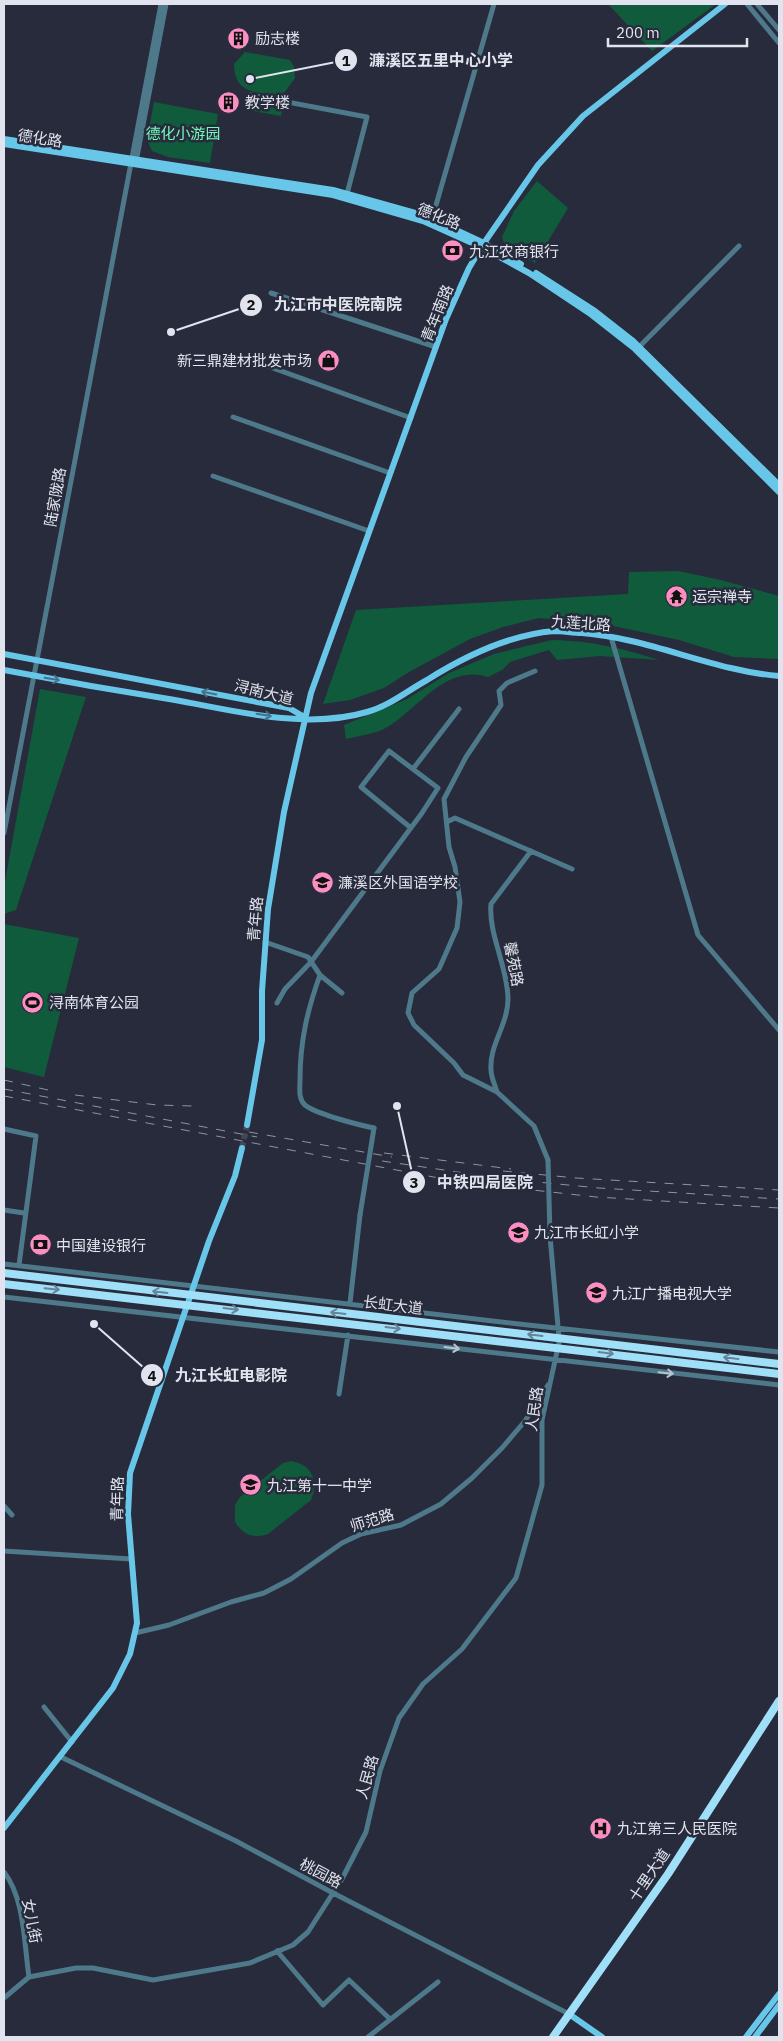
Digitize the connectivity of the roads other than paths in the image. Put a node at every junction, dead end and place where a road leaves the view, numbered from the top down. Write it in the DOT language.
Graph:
graph roads {
  1 [pos="161,4"];
  2 [pos="166,4"];
  3 [pos="494,4"];
  4 [pos="725,4"];
  5 [pos="747,4"];
  6 [pos="758,4"];
  7 [pos="779,30"];
  8 [pos="779,43"];
  9 [pos="250,95"];
  10 [pos="4,139"];
  11 [pos="4,144"];
  12 [pos="134,162"];
  13 [pos="347,194"];
  14 [pos="432,219"];
  15 [pos="482,245"];
  16 [pos="739,246"];
  17 [pos="271,293"];
  18 [pos="436,347"];
  19 [pos="639,347"];
  20 [pos="251,360"];
  21 [pos="233,417"];
  22 [pos="411,418"];
  23 [pos="390,473"];
  24 [pos="213,476"];
  25 [pos="778,482"];
  26 [pos="779,492"];
  27 [pos="369,531"];
  28 [pos="611,637"];
  29 [pos="4,654"];
  30 [pos="39,661"];
  31 [pos="4,670"];
  32 [pos="535,671"];
  33 [pos="34,676"];
  34 [pos="779,676"];
  35 [pos="459,709"];
  36 [pos="306,718"];
  37 [pos="413,768"];
  38 [pos="447,822"];
  39 [pos="411,828"];
  40 [pos="4,833"];
  41 [pos="531,851"];
  42 [pos="572,869"];
  43 [pos="265,942"];
  44 [pos="310,962"];
  45 [pos="320,975"];
  46 [pos="342,993"];
  47 [pos="276,1002"];
  48 [pos="779,1030"];
  49 [pos="497,1092"];
  50 [pos="247,1124"];
  51 [pos="4,1129"];
  52 [pos="242,1148"];
  53 [pos="4,1210"];
  54 [pos="24,1213"];
  55 [pos="4,1264"];
  56 [pos="19,1265"];
  57 [pos="4,1273"];
  58 [pos="4,1284"];
  59 [pos="194,1286"];
  60 [pos="4,1297"];
  61 [pos="189,1300"];
  62 [pos="350,1303"];
  63 [pos="183,1317"];
  64 [pos="559,1328"];
  65 [pos="348,1336"];
  66 [pos="559,1338"];
  67 [pos="558,1347"];
  68 [pos="779,1352"];
  69 [pos="555,1360"];
  70 [pos="779,1364"];
  71 [pos="779,1374"];
  72 [pos="550,1384"];
  73 [pos="779,1385"];
  74 [pos="339,1394"];
  75 [pos="4,1506"];
  76 [pos="12,1516"];
  77 [pos="4,1551"];
  78 [pos="131,1559"];
  79 [pos="135,1634"];
  80 [pos="779,1701"];
  81 [pos="44,1707"];
  82 [pos="72,1742"];
  83 [pos="61,1757"];
  84 [pos="4,1828"];
  85 [pos="4,1872"];
  86 [pos="333,1893"];
  87 [pos="277,1952"];
  88 [pos="29,1977"];
  89 [pos="438,1982"];
  90 [pos="779,1994"];
  91 [pos="4,1998"];
  92 [pos="777,2007"];
  93 [pos="569,2014"];
  94 [pos="390,2019"];
  95 [pos="368,2037"];
  96 [pos="553,2037"];
  97 [pos="602,2037"];
  98 [pos="746,2037"];
  99 [pos="754,2037"];
  1 -- 12 [label="street"];
  2 -- 12 [label="street"];
  3 -- 14 [label="street"];
  4 -- 15 [label="main road, 青年南路"];
  5 -- 8 [label="street"];
  6 -- 7 [label="street"];
  9 -- 13 [label="street"];
  10 -- 12 [label="main road, 德化路"];
  11 -- 12 [label="main road, 德化路"];
  12 -- 13 [label="main road, 德化路"];
  12 -- 15 [label="main road, 德化路"];
  12 -- 30 [label="street, 陆家陇路"];
  13 -- 14 [label="main road, 德化路"];
  14 -- 15 [label="main road, 德化路"];
  15 -- 18 [label="main road, 青年南路"];
  15 -- 19 [label="main road, 德化路"];
  15 -- 26 [label="main road, 德化路"];
  16 -- 19 [label="street"];
  17 -- 18 [label="street"];
  18 -- 22 [label="main road, 青年南路"];
  19 -- 25 [label="main road, 德化路"];
  20 -- 22 [label="street"];
  21 -- 23 [label="street"];
  22 -- 23 [label="main road, 青年南路"];
  23 -- 27 [label="main road, 青年南路"];
  24 -- 27 [label="street"];
  27 -- 36 [label="main road, 青年南路"];
  28 -- 34 [label="main road, 九莲北路"];
  28 -- 36 [label="main road, 九莲北路"];
  28 -- 48 [label="street"];
  29 -- 30 [label="main road, 浔南大道"];
  30 -- 33 [label="street, 陆家陇路"];
  36 -- 30 [label="main road, 浔南大道, one-way"];
  31 -- 33 [label="main road, 浔南大道"];
  32 -- 38 [label="street"];
  33 -- 36 [label="main road, 浔南大道, one-way"];
  33 -- 40 [label="street, 陆家陇路"];
  35 -- 37 [label="street"];
  36 -- 43 [label="main road, 青年路"];
  37 -- 39 [label="street"];
  37 -- 39 [label="street"];
  38 -- 41 [label="street"];
  38 -- 49 [label="street"];
  39 -- 44 [label="street"];
  41 -- 42 [label="street"];
  41 -- 49 [label="street, 馨苑路"];
  43 -- 44 [label="street"];
  43 -- 50 [label="main road, 青年路"];
  44 -- 45 [label="street"];
  44 -- 47 [label="street"];
  45 -- 46 [label="street"];
  45 -- 62 [label="street, bridge"];
  49 -- 64 [label="street, 人民路, bridge"];
  51 -- 54 [label="street"];
  52 -- 59 [label="main road, 青年路"];
  53 -- 54 [label="street"];
  54 -- 56 [label="street"];
  55 -- 56 [label="street"];
  56 -- 59 [label="street"];
  61 -- 57 [label="highway, 长虹大道, one-way"];
  58 -- 61 [label="highway, 长虹大道, one-way"];
  59 -- 61 [label="main road, 青年路"];
  59 -- 62 [label="street"];
  60 -- 63 [label="street"];
  61 -- 63 [label="main road, 青年路"];
  66 -- 61 [label="highway, 长虹大道, one-way"];
  61 -- 67 [label="highway, 长虹大道, one-way"];
  62 -- 64 [label="street"];
  63 -- 65 [label="street"];
  63 -- 78 [label="main road, 青年路"];
  64 -- 66 [label="street, 人民路"];
  64 -- 68 [label="street"];
  65 -- 69 [label="street, one-way"];
  65 -- 74 [label="street"];
  66 -- 67 [label="street, 人民路"];
  70 -- 66 [label="highway, 长虹大道, one-way"];
  67 -- 69 [label="street, 人民路"];
  67 -- 71 [label="highway, 长虹大道, one-way"];
  69 -- 72 [label="street, 人民路"];
  69 -- 73 [label="street, one-way"];
  72 -- 79 [label="street, 师范路"];
  72 -- 86 [label="street, 人民路"];
  75 -- 76 [label="street"];
  77 -- 78 [label="street"];
  78 -- 79 [label="main road, 青年路"];
  79 -- 82 [label="main road, 青年路"];
  80 -- 93 [label="highway, 十里大道"];
  81 -- 82 [label="street"];
  82 -- 83 [label="main road, 青年路"];
  83 -- 84 [label="main road, 青年路"];
  83 -- 86 [label="street, 桃园路"];
  85 -- 88 [label="street, 女儿街"];
  86 -- 87 [label="street, 人民路"];
  86 -- 93 [label="street, 桃园路"];
  87 -- 88 [label="street, 人民路"];
  87 -- 94 [label="street"];
  88 -- 91 [label="street, 人民路"];
  89 -- 94 [label="street"];
  90 -- 92 [label="main road"];
  92 -- 98 [label="main road"];
  92 -- 99 [label="main road"];
  93 -- 96 [label="highway, 十里大道"];
  93 -- 97 [label="main road"];
  94 -- 95 [label="street"];
}
